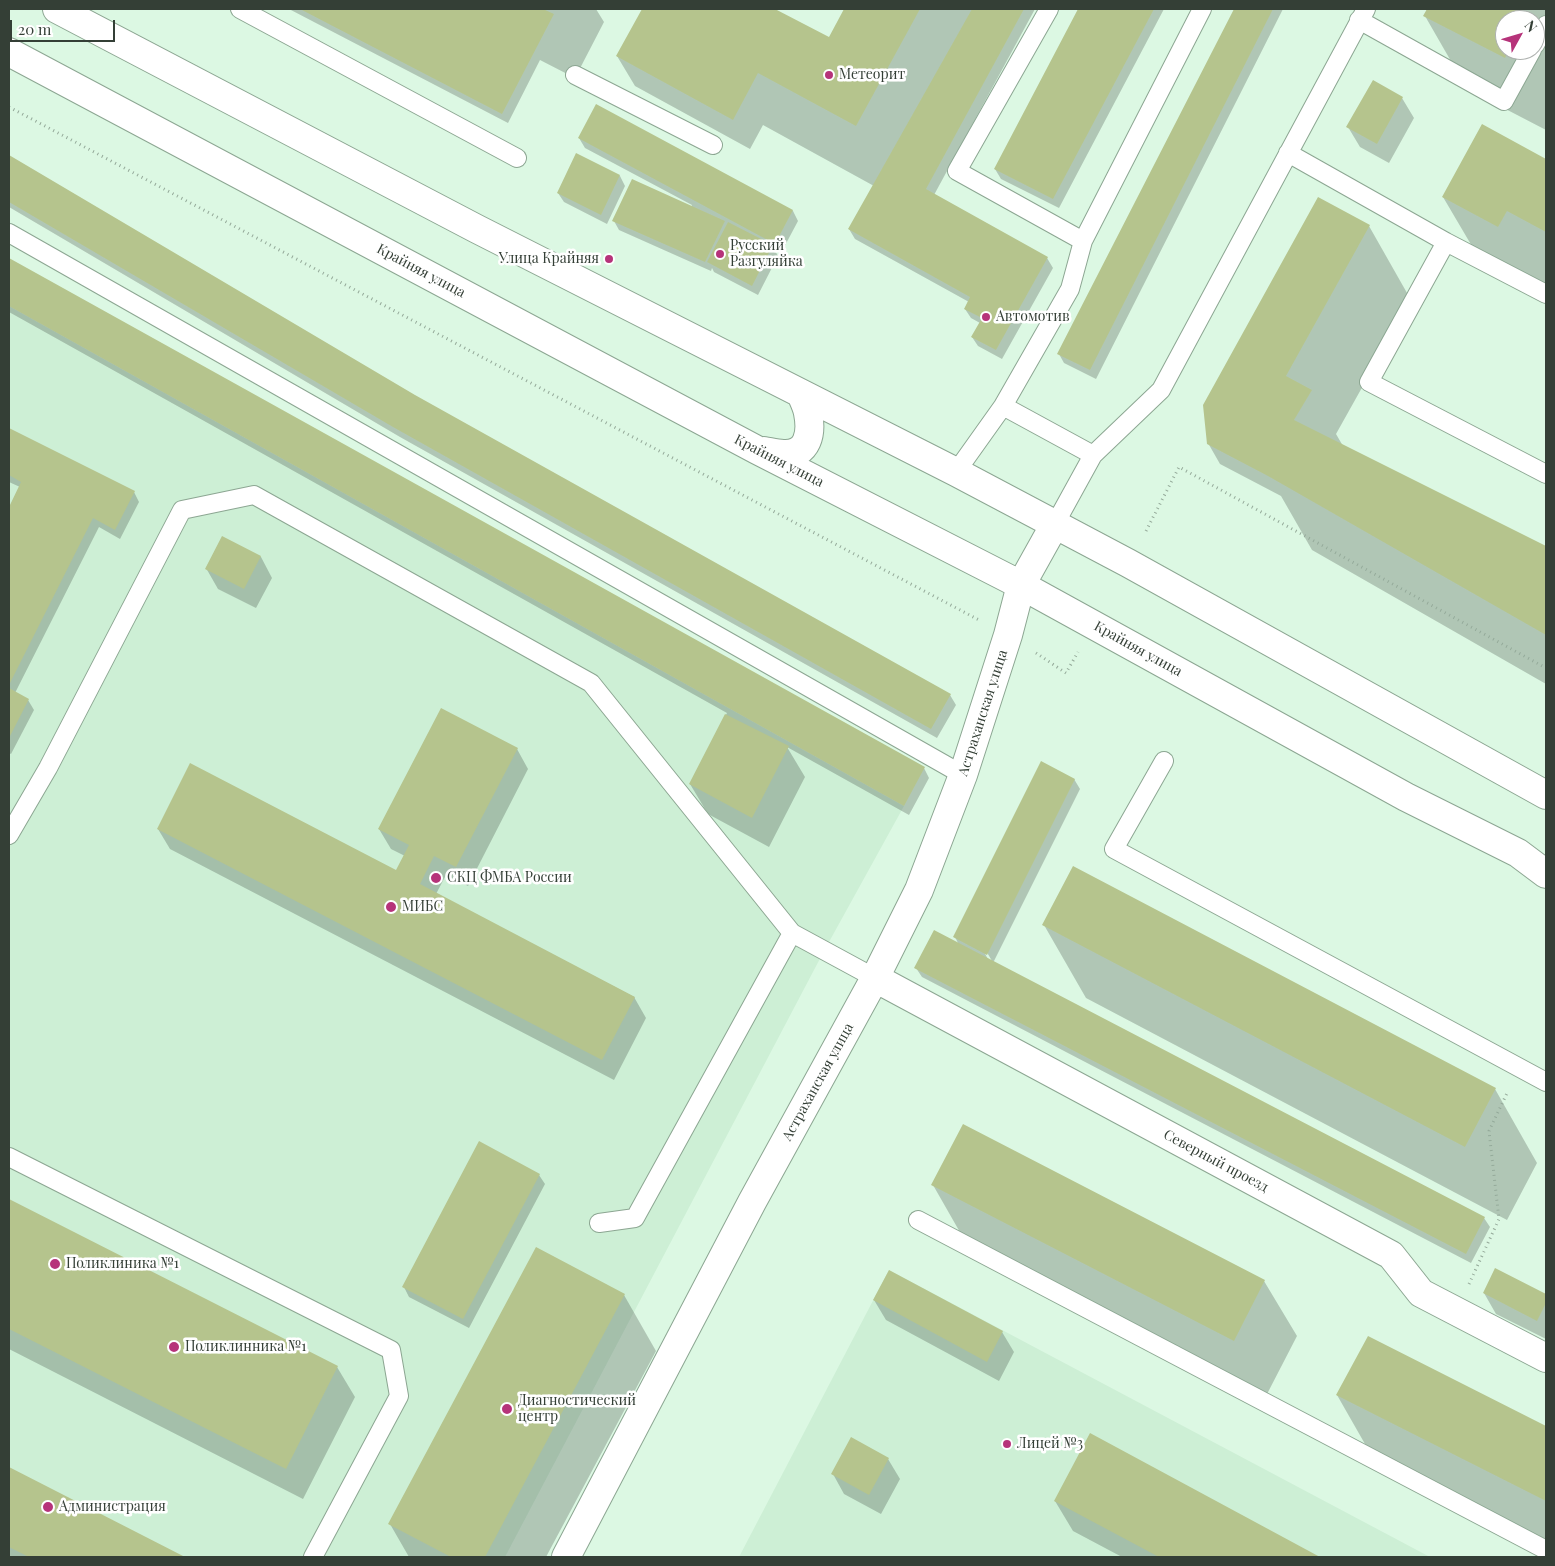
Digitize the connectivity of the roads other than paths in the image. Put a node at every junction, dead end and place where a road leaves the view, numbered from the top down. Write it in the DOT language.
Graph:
graph roads {
  1 [pos="57,9"];
  2 [pos="240,9"];
  3 [pos="1049,9"];
  4 [pos="1202,9"];
  5 [pos="1362,15"];
  6 [pos="9,52"];
  7 [pos="1527,60"];
  8 [pos="575,75"];
  9 [pos="714,145"];
  10 [pos="1288,153"];
  11 [pos="517,158"];
  12 [pos="9,233"];
  13 [pos="1083,241"];
  14 [pos="1446,242"];
  15 [pos="1546,294"];
  16 [pos="801,394"];
  17 [pos="1004,406"];
  18 [pos="757,450"];
  19 [pos="1093,455"];
  20 [pos="956,472"];
  21 [pos="1546,474"];
  22 [pos="1055,524"];
  23 [pos="1020,585"];
  24 [pos="1164,761"];
  25 [pos="963,775"];
  26 [pos="1546,794"];
  27 [pos="9,834"];
  28 [pos="1546,874"];
  29 [pos="792,933"];
  30 [pos="875,978"];
  31 [pos="1546,1082"];
  32 [pos="9,1157"];
  33 [pos="918,1220"];
  34 [pos="599,1223"];
  35 [pos="1546,1358"];
  36 [pos="1546,1550"];
  37 [pos="313,1557"];
  38 [pos="566,1557"];
  1 -- 16 [label="main road"];
  2 -- 11 [label="lane"];
  3 -- 13 [label="lane"];
  4 -- 13 [label="lane"];
  5 -- 7 [label="lane"];
  5 -- 10 [label="lane"];
  6 -- 18 [label="main road, Крайняя улица"];
  8 -- 9 [label="lane"];
  10 -- 14 [label="lane"];
  10 -- 19 [label="lane"];
  12 -- 25 [label="lane"];
  13 -- 17 [label="lane"];
  14 -- 15 [label="lane"];
  14 -- 21 [label="lane"];
  16 -- 18 [label="main road"];
  16 -- 20 [label="main road"];
  17 -- 19 [label="lane"];
  17 -- 20 [label="lane"];
  18 -- 23 [label="main road, Крайняя улица"];
  19 -- 22 [label="lane"];
  20 -- 22 [label="main road"];
  22 -- 23 [label="main road, Астраханская улица"];
  22 -- 26 [label="main road"];
  23 -- 25 [label="main road, Астраханская улица"];
  23 -- 28 [label="main road, Крайняя улица"];
  24 -- 31 [label="lane"];
  25 -- 30 [label="main road, Астраханская улица"];
  27 -- 29 [label="lane"];
  29 -- 30 [label="lane"];
  29 -- 34 [label="lane"];
  30 -- 35 [label="main road, Северный проезд"];
  30 -- 38 [label="main road, Астраханская улица"];
  32 -- 37 [label="lane"];
  33 -- 36 [label="lane"];
}
